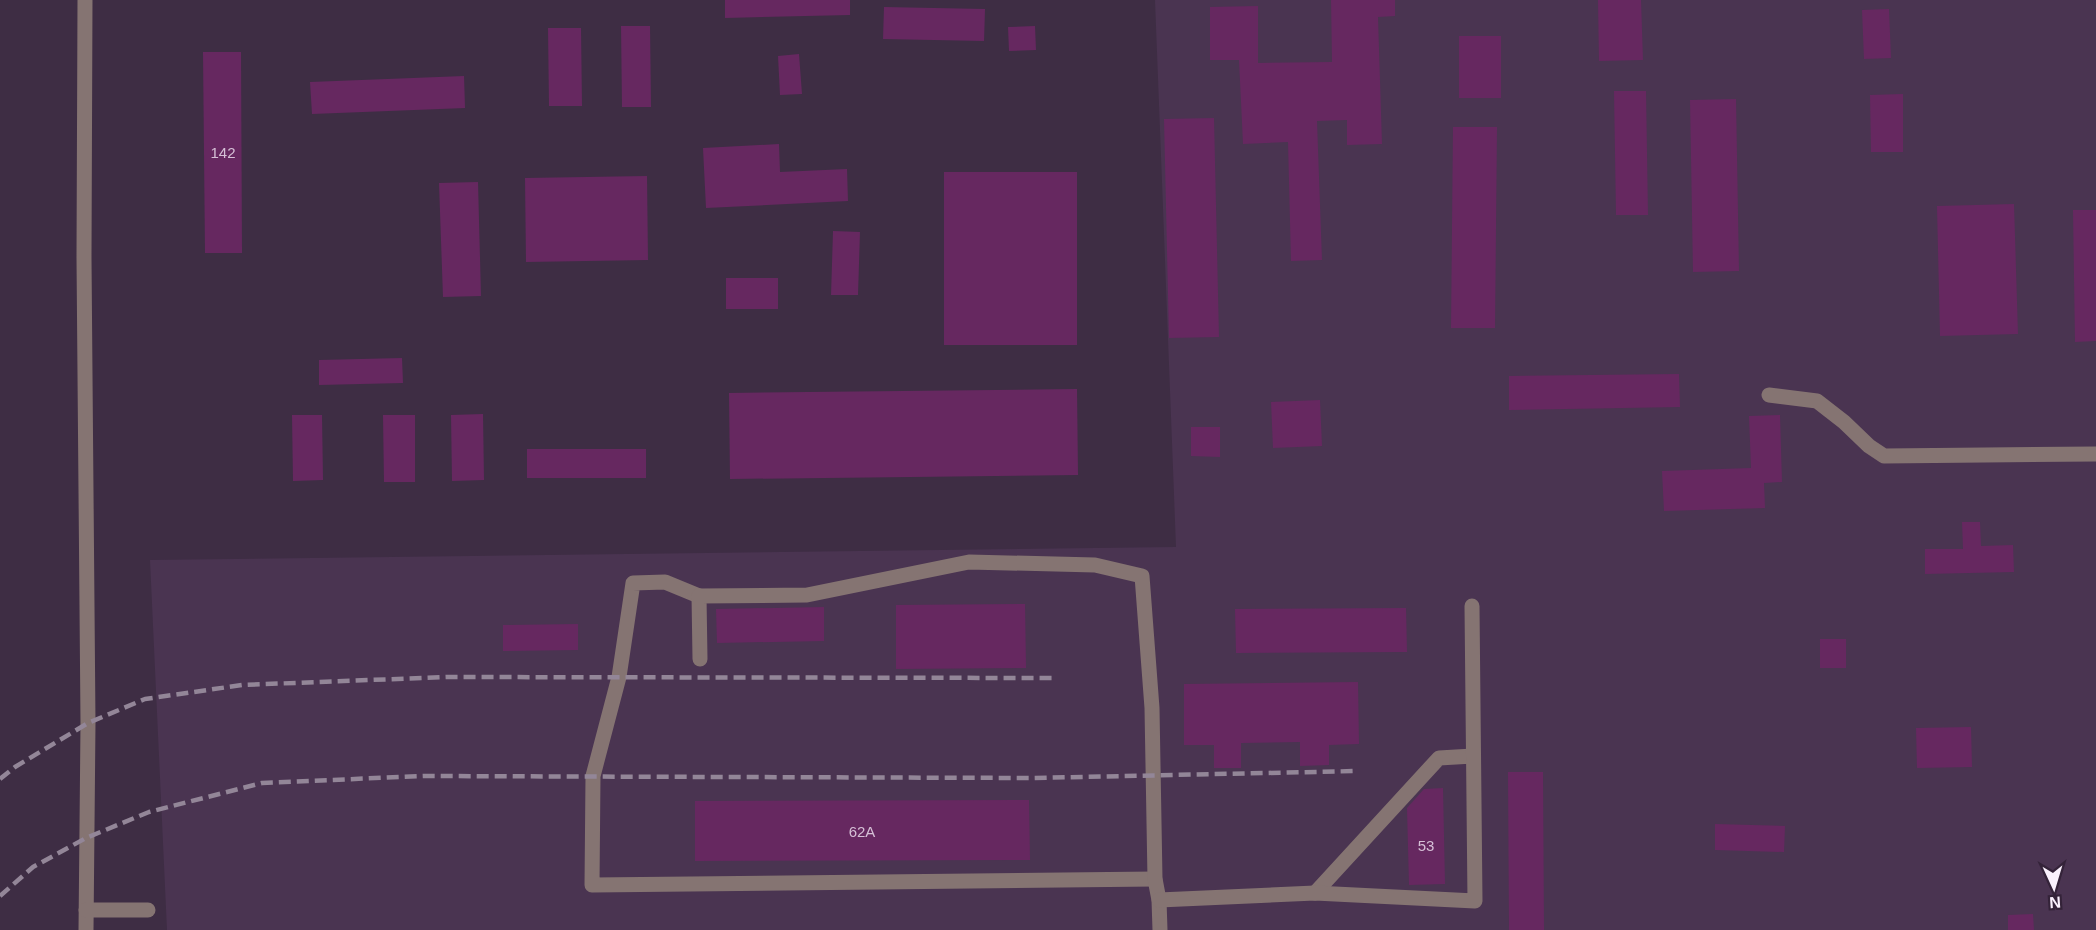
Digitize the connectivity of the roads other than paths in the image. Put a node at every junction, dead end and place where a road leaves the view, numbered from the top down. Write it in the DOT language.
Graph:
graph roads {
  1 [pos="86,0"];
  2 [pos="1769,395"];
  3 [pos="2096,454"];
  4 [pos="699,596"];
  5 [pos="1472,606"];
  6 [pos="700,659"];
  7 [pos="1473,756"];
  8 [pos="1155,879"];
  9 [pos="1315,893"];
  10 [pos="1159,900"];
  11 [pos="86,910"];
  12 [pos="148,910"];
  13 [pos="86,930"];
  14 [pos="1160,930"];
  1 -- 11 [label="street"];
  2 -- 3 [label="street"];
  4 -- 6 [label="street"];
  4 -- 8 [label="street"];
  4 -- 8 [label="street"];
  5 -- 7 [label="street"];
  7 -- 9 [label="street"];
  7 -- 9 [label="street"];
  8 -- 10 [label="street"];
  9 -- 10 [label="street"];
  10 -- 14 [label="street"];
  11 -- 12 [label="street"];
  11 -- 13 [label="street"];
}
